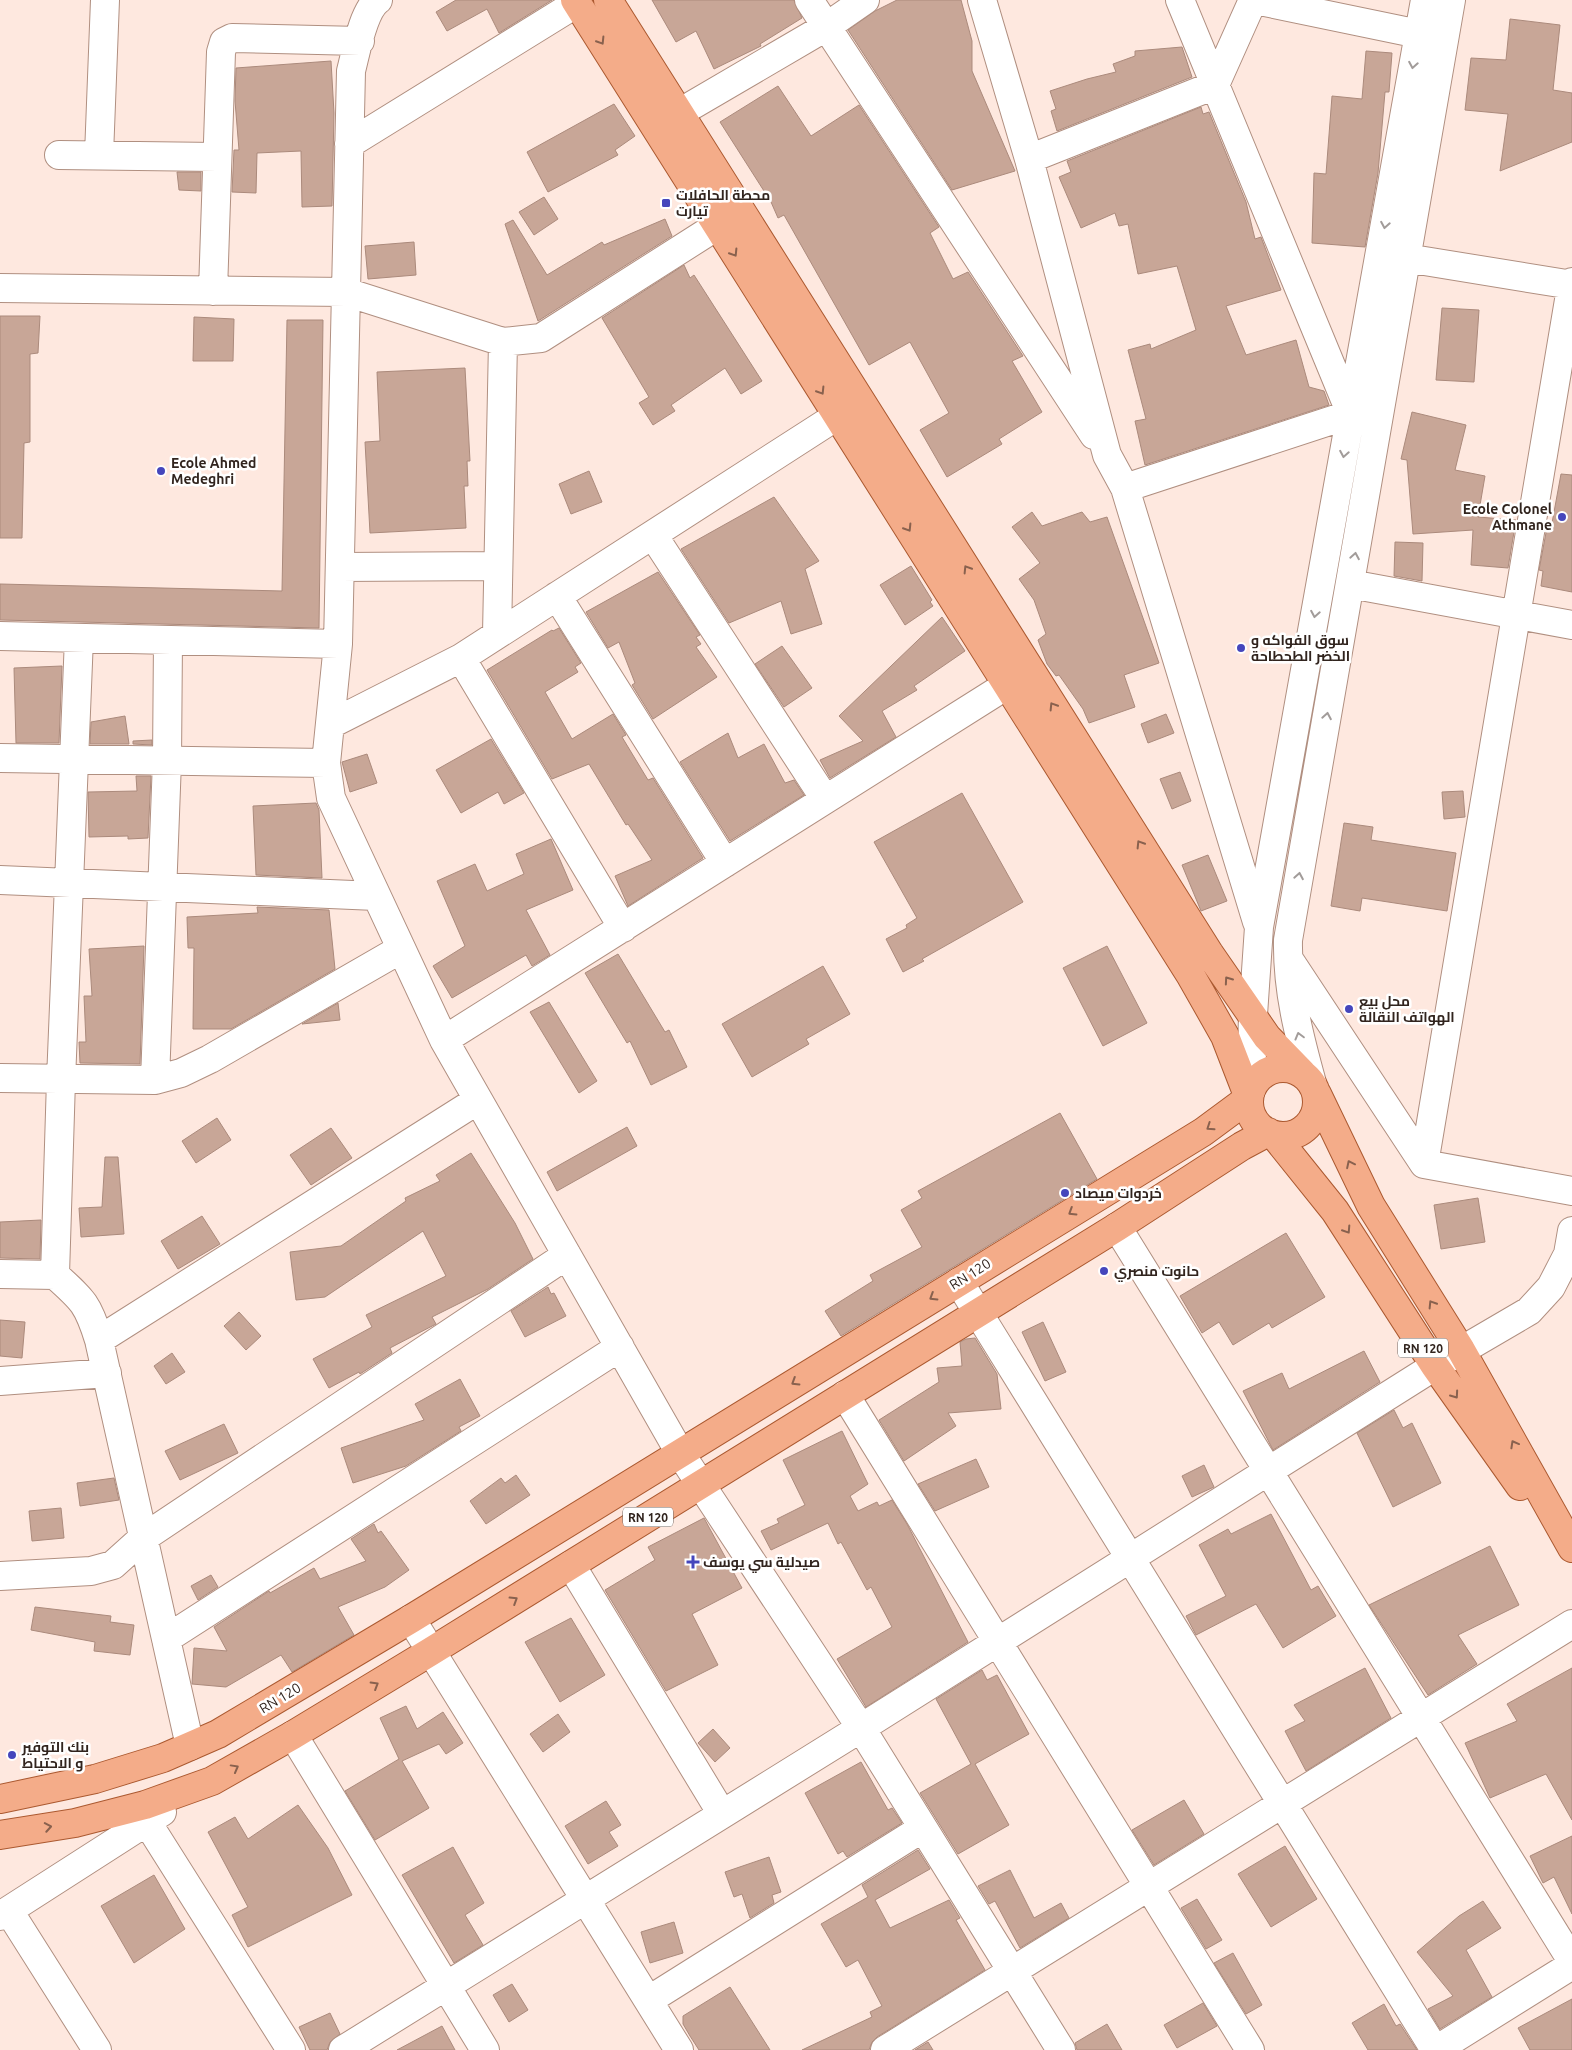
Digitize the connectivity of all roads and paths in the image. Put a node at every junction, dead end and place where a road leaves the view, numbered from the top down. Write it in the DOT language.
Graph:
graph roads {
  1 [pos="105,0"];
  2 [pos="608,0"];
  3 [pos="809,0"];
  4 [pos="865,0"];
  5 [pos="982,0"];
  6 [pos="1180,0"];
  7 [pos="1254,0"];
  8 [pos="1425,0"];
  9 [pos="1451,0"];
  10 [pos="375,1"];
  11 [pos="576,2"];
  12 [pos="826,27"];
  13 [pos="1419,34"];
  14 [pos="360,41"];
  15 [pos="1215,85"];
  16 [pos="679,113"];
  17 [pos="349,144"];
  18 [pos="59,154"];
  19 [pos="100,155"];
  20 [pos="218,157"];
  21 [pos="1029,159"];
  22 [pos="717,226"];
  23 [pos="1406,258"];
  24 [pos="1572,284"];
  25 [pos="0,288"];
  26 [pos="213,291"];
  27 [pos="346,292"];
  28 [pos="503,342"];
  29 [pos="1351,414"];
  30 [pos="837,416"];
  31 [pos="1107,455"];
  32 [pos="1125,488"];
  33 [pos="653,535"];
  34 [pos="498,566"];
  35 [pos="340,567"];
  36 [pos="1350,584"];
  37 [pos="557,596"];
  38 [pos="1517,615"];
  39 [pos="1572,625"];
  40 [pos="497,634"];
  41 [pos="0,636"];
  42 [pos="79,638"];
  43 [pos="168,640"];
  44 [pos="338,644"];
  45 [pos="461,658"];
  46 [pos="1007,684"];
  47 [pos="331,724"];
  48 [pos="0,758"];
  49 [pos="74,760"];
  50 [pos="167,761"];
  51 [pos="326,763"];
  52 [pos="825,799"];
  53 [pos="725,863"];
  54 [pos="0,880"];
  55 [pos="69,882"];
  56 [pos="163,886"];
  57 [pos="376,896"];
  58 [pos="1259,927"];
  59 [pos="623,928"];
  60 [pos="401,949"];
  61 [pos="1288,958"];
  62 [pos="1253,1016"];
  63 [pos="444,1040"];
  64 [pos="0,1078"];
  65 [pos="61,1080"];
  66 [pos="155,1080"];
  67 [pos="1310,1083"];
  68 [pos="1250,1094"];
  69 [pos="478,1100"];
  70 [pos="1271,1134"];
  71 [pos="1424,1164"];
  72 [pos="1572,1191"];
  73 [pos="1117,1227"];
  74 [pos="1572,1231"];
  75 [pos="567,1255"];
  76 [pos="0,1274"];
  77 [pos="56,1275"];
  78 [pos="958,1282"];
  79 [pos="978,1312"];
  80 [pos="99,1340"];
  81 [pos="620,1347"];
  82 [pos="1461,1350"];
  83 [pos="1435,1366"];
  84 [pos="106,1373"];
  85 [pos="0,1381"];
  86 [pos="845,1395"];
  87 [pos="680,1453"];
  88 [pos="1269,1471"];
  89 [pos="702,1484"];
  90 [pos="143,1538"];
  91 [pos="1572,1548"];
  92 [pos="1131,1558"];
  93 [pos="1572,1560"];
  94 [pos="571,1565"];
  95 [pos="0,1576"];
  96 [pos="411,1619"];
  97 [pos="1572,1624"];
  98 [pos="166,1639"];
  99 [pos="996,1643"];
  100 [pos="430,1652"];
  101 [pos="1421,1717"];
  102 [pos="861,1728"];
  103 [pos="293,1735"];
  104 [pos="190,1746"];
  105 [pos="212,1781"];
  106 [pos="0,1799"];
  107 [pos="1282,1802"];
  108 [pos="722,1814"];
  109 [pos="147,1822"];
  110 [pos="923,1828"];
  111 [pos="0,1836"];
  112 [pos="1147,1887"];
  113 [pos="586,1899"];
  114 [pos="4,1914"];
  115 [pos="1572,1961"];
  116 [pos="1572,1965"];
  117 [pos="1012,1971"];
  118 [pos="444,1987"];
  119 [pos="649,2000"];
  120 [pos="97,2050"];
  121 [pos="291,2050"];
  122 [pos="343,2050"];
  123 [pos="485,2050"];
  124 [pos="679,2050"];
  125 [pos="885,2050"];
  126 [pos="1060,2050"];
  127 [pos="1250,2050"];
  128 [pos="1435,2050"];
  1 -- 19 [label="street"];
  2 -- 16 [label="main road, RN 120"];
  3 -- 12 [label="street"];
  4 -- 12 [label="street"];
  5 -- 21 [label="street"];
  6 -- 15 [label="street"];
  7 -- 13 [label="street"];
  7 -- 15 [label="street"];
  8 -- 13 [label="street"];
  9 -- 23 [label="street"];
  10 -- 14 [label="street"];
  11 -- 17 [label="street"];
  11 -- 22 [label="main road, one-way"];
  12 -- 16 [label="street"];
  12 -- 31 [label="street"];
  13 -- 29 [label="street, one-way"];
  14 -- 17 [label="street"];
  14 -- 20 [label="street"];
  15 -- 21 [label="street"];
  15 -- 29 [label="street"];
  62 -- 16 [label="main road, RN 120, one-way"];
  17 -- 27 [label="street"];
  18 -- 19 [label="street"];
  19 -- 20 [label="street"];
  20 -- 26 [label="street"];
  21 -- 31 [label="street"];
  22 -- 28 [label="street"];
  22 -- 30 [label="main road, one-way"];
  23 -- 24 [label="street"];
  36 -- 23 [label="street, one-way"];
  24 -- 38 [label="street"];
  25 -- 26 [label="street"];
  26 -- 27 [label="street"];
  27 -- 28 [label="street"];
  27 -- 35 [label="street"];
  28 -- 34 [label="street"];
  29 -- 32 [label="street"];
  29 -- 58 [label="street, one-way"];
  30 -- 33 [label="street"];
  30 -- 46 [label="main road, one-way"];
  31 -- 32 [label="street"];
  32 -- 58 [label="street"];
  33 -- 37 [label="street"];
  33 -- 52 [label="street"];
  34 -- 35 [label="street"];
  34 -- 40 [label="street"];
  35 -- 44 [label="street"];
  36 -- 38 [label="street"];
  61 -- 36 [label="street, one-way"];
  37 -- 40 [label="street"];
  37 -- 53 [label="street"];
  38 -- 39 [label="street"];
  38 -- 71 [label="street"];
  40 -- 45 [label="street"];
  41 -- 42 [label="street"];
  42 -- 43 [label="street"];
  42 -- 49 [label="street"];
  43 -- 44 [label="street"];
  43 -- 50 [label="street"];
  44 -- 47 [label="street"];
  45 -- 47 [label="street"];
  45 -- 59 [label="street"];
  46 -- 52 [label="street"];
  46 -- 68 [label="main road"];
  47 -- 51 [label="street"];
  48 -- 49 [label="street"];
  49 -- 50 [label="street"];
  49 -- 55 [label="street"];
  50 -- 51 [label="street"];
  50 -- 56 [label="street"];
  51 -- 57 [label="street"];
  52 -- 53 [label="street"];
  53 -- 59 [label="street"];
  54 -- 55 [label="street"];
  55 -- 56 [label="street"];
  55 -- 65 [label="street"];
  56 -- 57 [label="street"];
  56 -- 66 [label="street"];
  57 -- 60 [label="street"];
  58 -- 62 [label="street"];
  59 -- 63 [label="street"];
  60 -- 63 [label="street"];
  60 -- 66 [label="street"];
  67 -- 61 [label="street, one-way"];
  61 -- 71 [label="street"];
  62 -- 67 [label="main road, RN 120"];
  62 -- 68 [label="street"];
  63 -- 69 [label="street"];
  64 -- 65 [label="street"];
  65 -- 66 [label="street"];
  65 -- 77 [label="street"];
  67 -- 68 [label="main road"];
  67 -- 70 [label="main road"];
  82 -- 67 [label="main road, RN 120, one-way"];
  68 -- 70 [label="main road"];
  68 -- 78 [label="main road, RN 120, one-way"];
  69 -- 75 [label="street"];
  69 -- 80 [label="street"];
  70 -- 73 [label="main road, RN 120"];
  70 -- 83 [label="main road, RN 120, one-way"];
  71 -- 72 [label="street"];
  73 -- 79 [label="main road, RN 120"];
  73 -- 88 [label="street"];
  74 -- 82 [label="street"];
  75 -- 81 [label="street"];
  75 -- 90 [label="street"];
  76 -- 77 [label="street"];
  77 -- 80 [label="street"];
  78 -- 79 [label="street"];
  78 -- 87 [label="main road, RN 120, one-way"];
  79 -- 86 [label="main road, RN 120"];
  79 -- 92 [label="street"];
  80 -- 84 [label="street"];
  81 -- 87 [label="street"];
  81 -- 98 [label="street"];
  82 -- 83 [label="street"];
  91 -- 82 [label="main road, RN 120, one-way"];
  83 -- 88 [label="street"];
  83 -- 93 [label="main road, RN 120, one-way"];
  84 -- 85 [label="street"];
  84 -- 90 [label="street"];
  86 -- 89 [label="main road, RN 120"];
  86 -- 99 [label="street"];
  87 -- 89 [label="street"];
  87 -- 96 [label="main road, RN 120"];
  88 -- 92 [label="street"];
  88 -- 101 [label="street"];
  89 -- 94 [label="main road, RN 120"];
  89 -- 102 [label="street"];
  90 -- 95 [label="street"];
  90 -- 98 [label="street"];
  92 -- 99 [label="street"];
  92 -- 107 [label="street"];
  100 -- 94 [label="main road, RN 120, one-way"];
  94 -- 108 [label="street"];
  96 -- 100 [label="street"];
  96 -- 104 [label="main road, RN 120"];
  97 -- 101 [label="street"];
  98 -- 104 [label="street"];
  99 -- 102 [label="street"];
  99 -- 112 [label="street"];
  103 -- 100 [label="main road, RN 120, one-way"];
  100 -- 113 [label="street"];
  101 -- 107 [label="street"];
  101 -- 115 [label="street"];
  102 -- 108 [label="street"];
  102 -- 110 [label="street"];
  105 -- 103 [label="main road, RN 120, one-way"];
  103 -- 118 [label="street"];
  104 -- 106 [label="main road, RN 120"];
  105 -- 109 [label="street"];
  111 -- 105 [label="main road, RN 120, one-way"];
  107 -- 112 [label="street"];
  107 -- 128 [label="street"];
  108 -- 113 [label="street"];
  109 -- 114 [label="street"];
  109 -- 121 [label="street"];
  110 -- 117 [label="street"];
  110 -- 119 [label="street"];
  112 -- 117 [label="street"];
  112 -- 127 [label="street"];
  113 -- 118 [label="street"];
  113 -- 119 [label="street"];
  114 -- 120 [label="street"];
  116 -- 128 [label="street"];
  117 -- 125 [label="street"];
  117 -- 126 [label="street"];
  118 -- 122 [label="street"];
  118 -- 123 [label="street"];
  119 -- 124 [label="street"];
}
